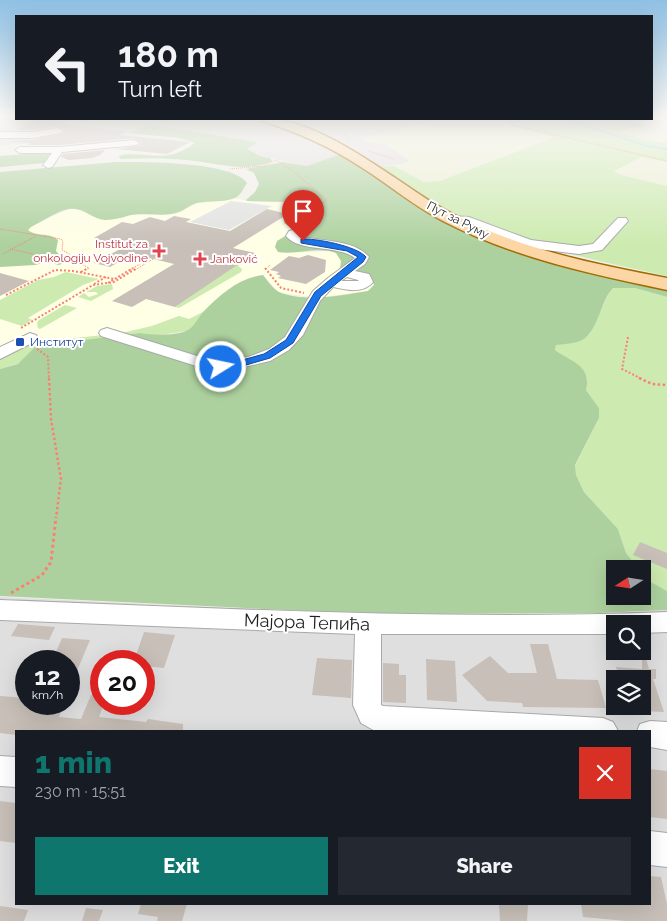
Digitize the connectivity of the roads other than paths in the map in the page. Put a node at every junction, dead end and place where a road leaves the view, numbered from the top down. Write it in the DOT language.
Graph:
graph roads {
  1 [pos="52,159"];
  2 [pos="358,159"];
  3 [pos="48,165"];
  4 [pos="452,220"];
  5 [pos="622,220"];
  6 [pos="293,234"];
  7 [pos="345,272"];
  8 [pos="331,283"];
  9 [pos="667,284"];
  10 [pos="107,334"];
  11 [pos="24,336"];
  12 [pos="0,354"];
  13 [pos="4,602"];
  14 [pos="667,622"];
  15 [pos="651,623"];
  16 [pos="368,624"];
  17 [pos="606,624"];
  18 [pos="584,730"];
  19 [pos="651,734"];
  20 [pos="667,736"];
  21 [pos="0,771"];
  22 [pos="15,772"];
  23 [pos="651,848"];
  24 [pos="667,850"];
  1 -- 3 [label="street"];
  2 -- 4 [label="main road, Пут за Руму"];
  4 -- 5 [label="street"];
  4 -- 9 [label="main road, Пут за Руму"];
  6 -- 7 [label="street"];
  7 -- 8 [label="street"];
  7 -- 8 [label="street"];
  8 -- 10 [label="street"];
  11 -- 12 [label="street"];
  13 -- 16 [label="street, Мајора Тепића"];
  14 -- 15 [label="street"];
  16 -- 17 [label="street, Мајора Тепића"];
  16 -- 18 [label="street"];
  19 -- 20 [label="street"];
  21 -- 22 [label="street"];
  23 -- 24 [label="street"];
}
